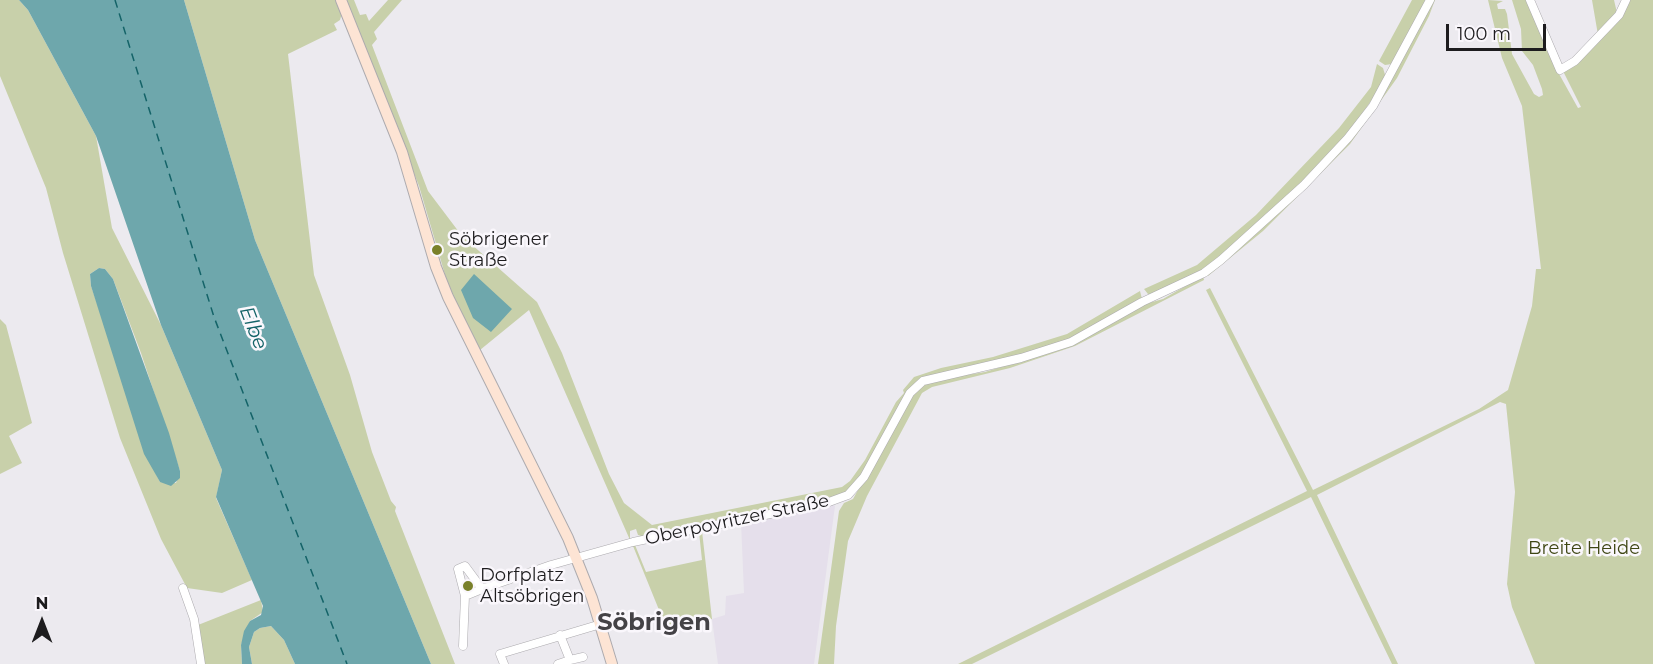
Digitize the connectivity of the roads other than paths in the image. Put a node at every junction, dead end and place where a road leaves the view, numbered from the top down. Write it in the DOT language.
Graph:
graph roads {
  1 [pos="341,0"];
  2 [pos="1430,0"];
  3 [pos="1530,0"];
  4 [pos="1626,0"];
  5 [pos="575,559"];
  6 [pos="183,588"];
  7 [pos="482,589"];
  8 [pos="465,596"];
  9 [pos="601,624"];
  10 [pos="560,635"];
  11 [pos="463,646"];
  12 [pos="583,657"];
  13 [pos="570,660"];
  14 [pos="201,664"];
  15 [pos="504,664"];
  16 [pos="558,664"];
  17 [pos="612,664"];
  1 -- 5 [label="street"];
  2 -- 5 [label="street, Oberpoyritzer Straße"];
  3 -- 4 [label="street"];
  5 -- 7 [label="street, Oberpoyritzer Straße"];
  5 -- 9 [label="street"];
  6 -- 14 [label="street"];
  7 -- 8 [label="street, Oberpoyritzer Straße"];
  7 -- 8 [label="street"];
  8 -- 11 [label="street"];
  9 -- 10 [label="street"];
  9 -- 17 [label="street"];
  10 -- 13 [label="street"];
  10 -- 15 [label="street"];
  12 -- 13 [label="street"];
  13 -- 16 [label="street"];
}
